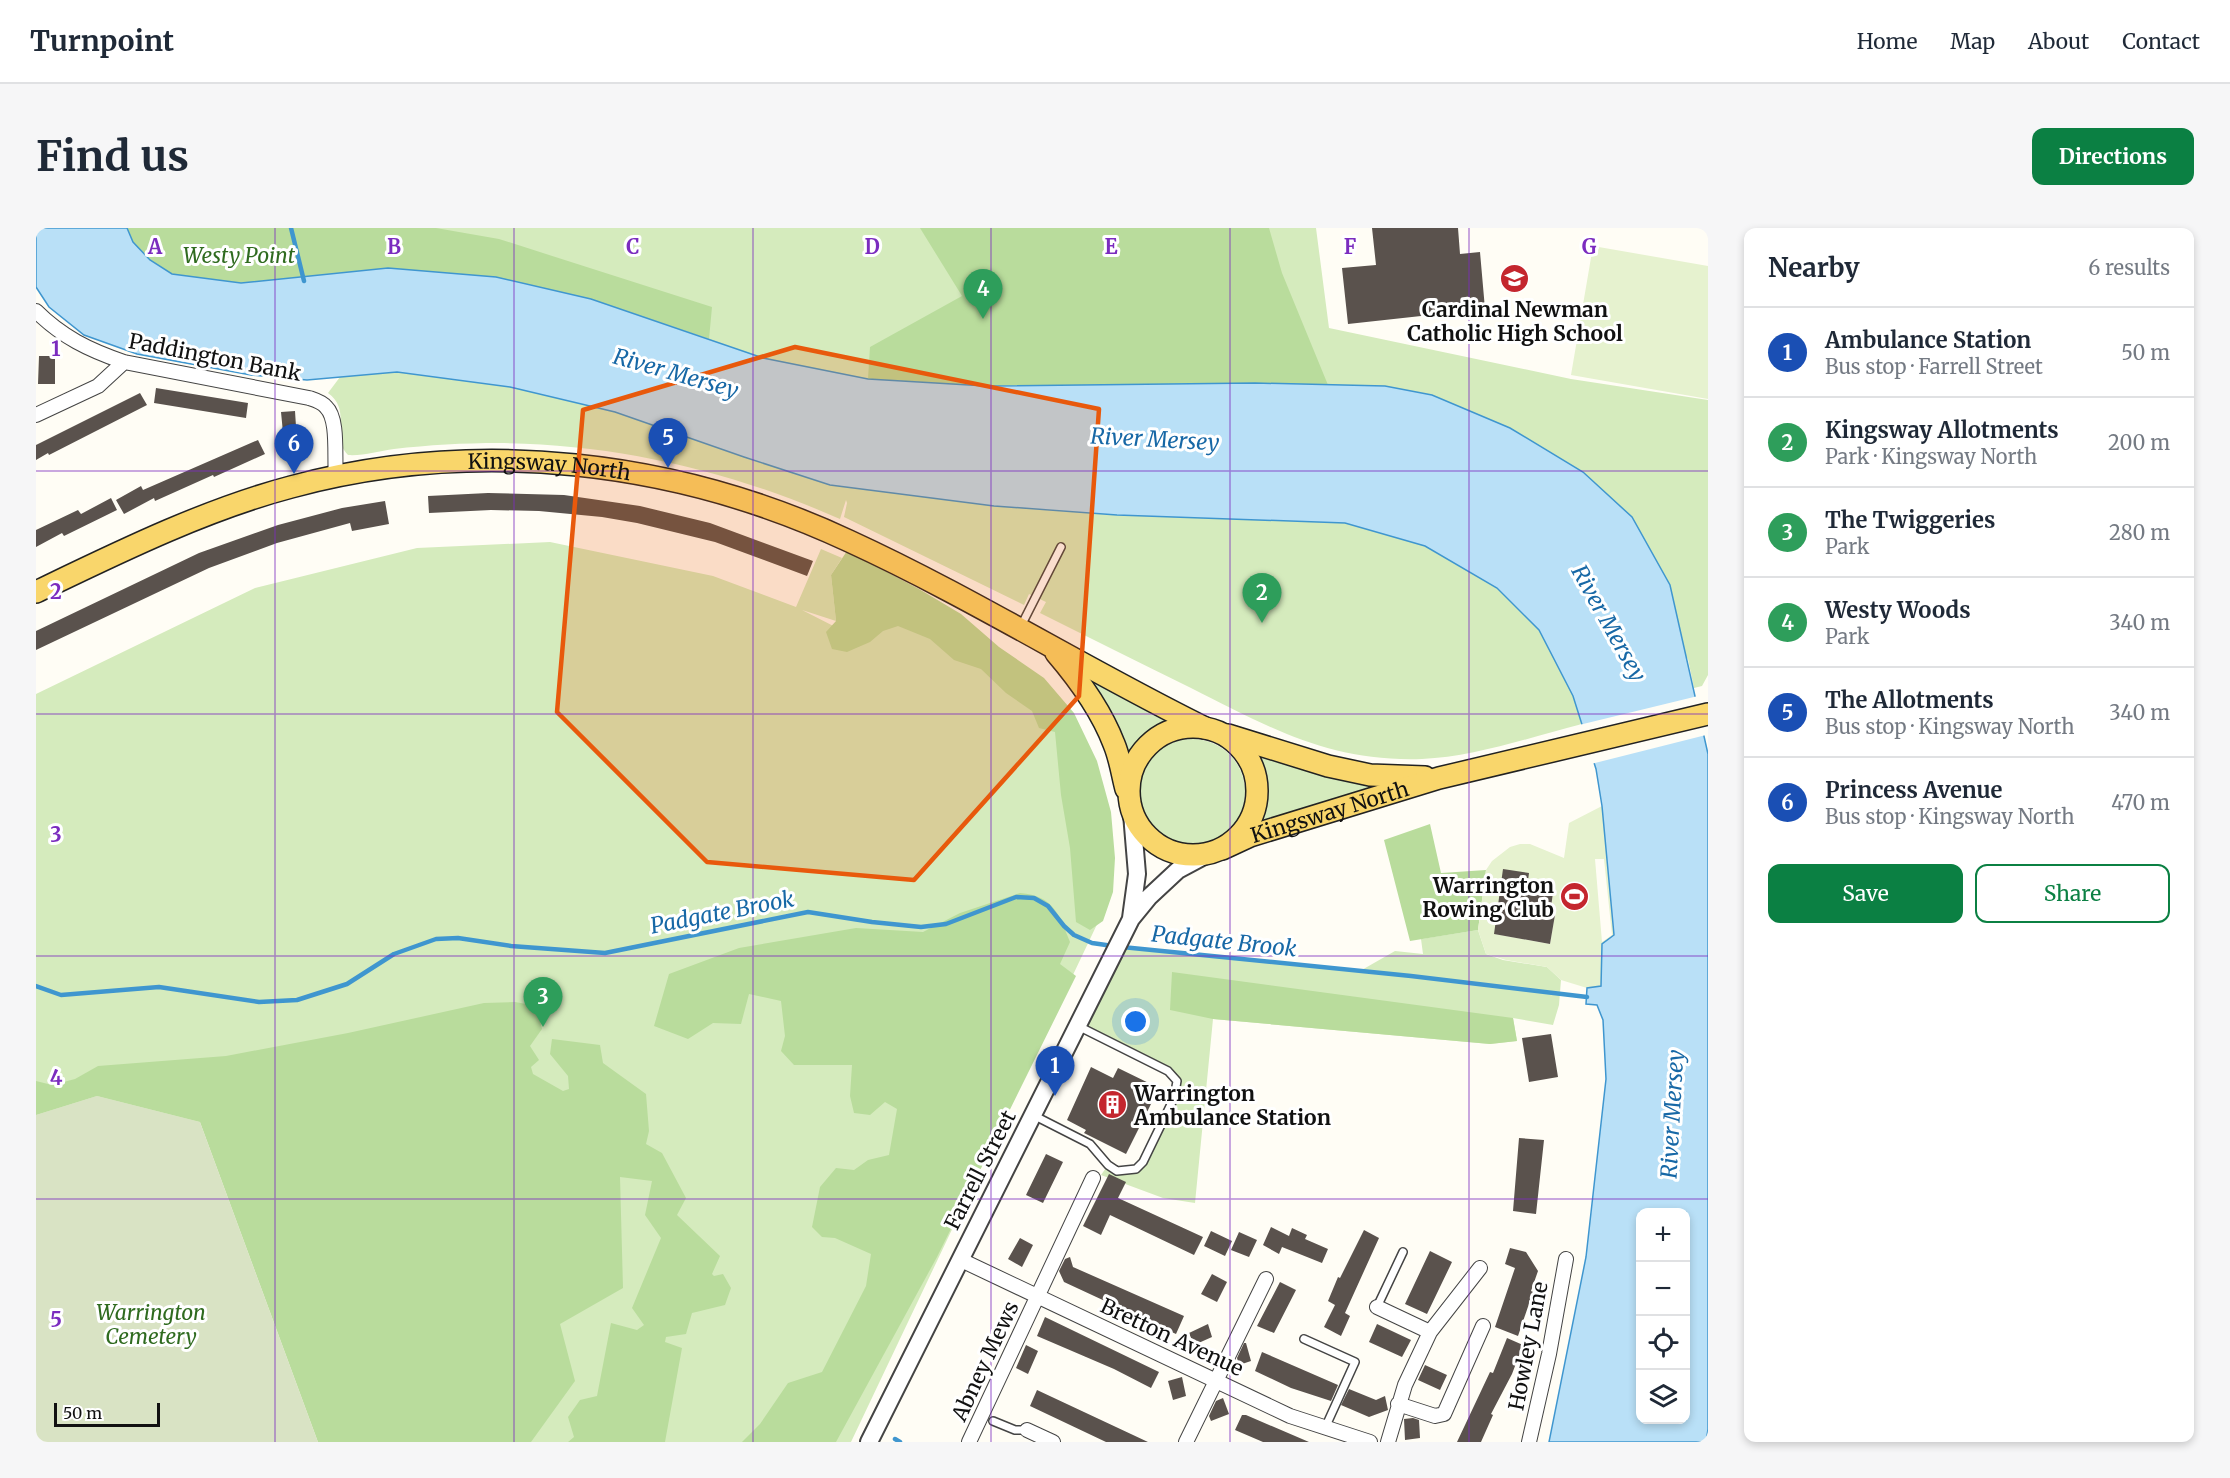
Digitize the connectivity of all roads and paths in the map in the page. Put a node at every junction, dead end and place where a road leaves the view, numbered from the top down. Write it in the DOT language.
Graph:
graph roads {
  1 [pos="36,311"];
  2 [pos="124,362"];
  3 [pos="36,415"];
  4 [pos="336,476"];
  5 [pos="1061,547"];
  6 [pos="37,589"];
  7 [pos="1020,628"];
  8 [pos="1048,644"];
  9 [pos="1708,714"];
  10 [pos="1212,730"];
  11 [pos="1439,778"];
  12 [pos="1130,807"];
  13 [pos="1215,852"];
  14 [pos="1129,923"];
  15 [pos="1078,1026"];
  16 [pos="1034,1115"];
  17 [pos="1093,1178"];
  18 [pos="1403,1252"];
  19 [pos="1566,1259"];
  20 [pos="961,1260"];
  21 [pos="1480,1268"];
  22 [pos="1266,1279"];
  23 [pos="1038,1297"];
  24 [pos="1377,1307"];
  25 [pos="1483,1326"];
  26 [pos="1430,1332"];
  27 [pos="1304,1339"];
  28 [pos="1215,1381"];
  29 [pos="1398,1404"];
  30 [pos="993,1421"];
  31 [pos="1325,1428"];
  32 [pos="1027,1430"];
  33 [pos="1047,1441"];
  34 [pos="869,1442"];
  35 [pos="969,1442"];
  36 [pos="1186,1442"];
  37 [pos="1370,1442"];
  38 [pos="1388,1442"];
  39 [pos="1529,1442"];
  1 -- 2 [label="street, Paddington Bank"];
  2 -- 3 [label="street"];
  2 -- 4 [label="street, Paddington Bank"];
  4 -- 6 [label="main road, Kingsway North"];
  4 -- 7 [label="main road, Kingsway North"];
  5 -- 7 [label="lane"];
  7 -- 8 [label="main road, Kingsway North"];
  8 -- 10 [label="main road, Kingsway North"];
  8 -- 12 [label="main road, Kingsway North"];
  9 -- 11 [label="main road, Kingsway North"];
  10 -- 11 [label="main road, Kingsway North"];
  10 -- 12 [label="main road"];
  10 -- 13 [label="main road"];
  11 -- 13 [label="main road, Kingsway North"];
  12 -- 13 [label="main road"];
  12 -- 14 [label="street, Farrell Street"];
  13 -- 14 [label="street, Farrell Street"];
  14 -- 15 [label="street, Farrell Street"];
  15 -- 16 [label="street, Farrell Street"];
  15 -- 16 [label="lane"];
  16 -- 20 [label="street, Farrell Street"];
  17 -- 23 [label="street, Abney Mews"];
  18 -- 24 [label="lane"];
  19 -- 39 [label="street, Howley Lane"];
  20 -- 23 [label="street, Bretton Avenue"];
  20 -- 34 [label="street, Farrell Street"];
  21 -- 26 [label="street"];
  22 -- 28 [label="street"];
  23 -- 28 [label="street, Bretton Avenue"];
  23 -- 35 [label="street, Abney Mews"];
  24 -- 26 [label="street"];
  25 -- 29 [label="street"];
  26 -- 29 [label="street"];
  27 -- 31 [label="lane"];
  28 -- 31 [label="street, Bretton Avenue"];
  28 -- 36 [label="street"];
  29 -- 38 [label="street"];
  30 -- 32 [label="lane"];
  31 -- 37 [label="street, Bretton Avenue"];
  32 -- 33 [label="street"];
}
